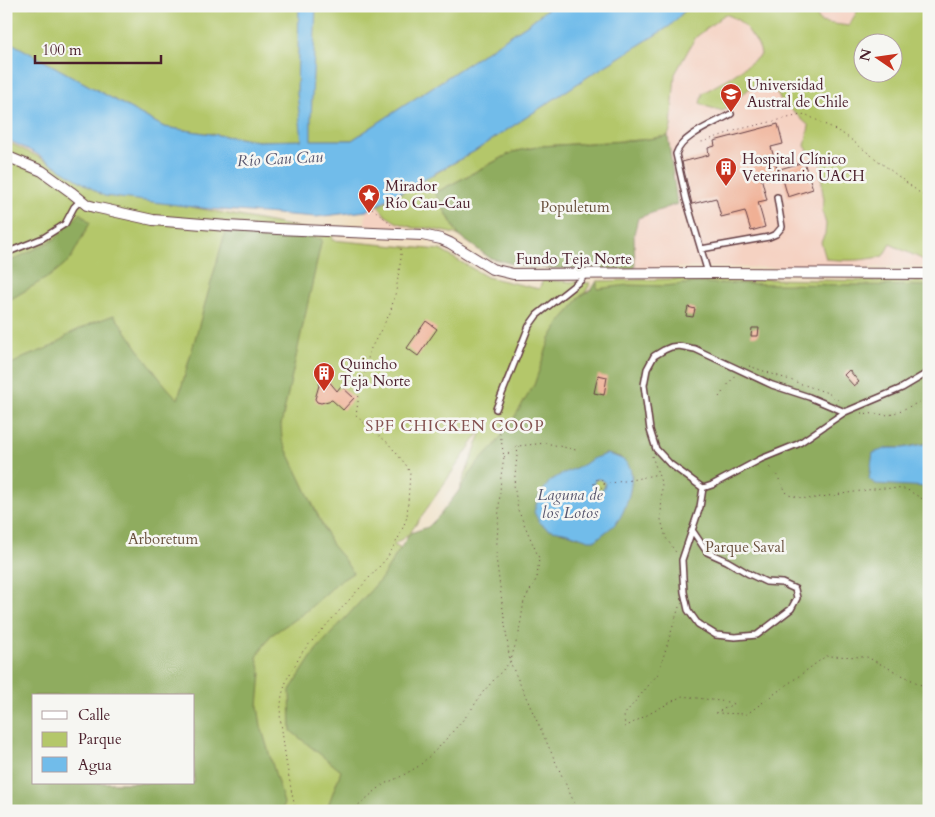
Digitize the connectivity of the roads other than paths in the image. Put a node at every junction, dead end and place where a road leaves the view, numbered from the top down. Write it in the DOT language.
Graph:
graph roads {
  1 [pos="731,114"];
  2 [pos="6,156"];
  3 [pos="777,197"];
  4 [pos="81,200"];
  5 [pos="701,249"];
  6 [pos="6,254"];
  7 [pos="708,273"];
  8 [pos="585,274"];
  9 [pos="929,274"];
  10 [pos="929,372"];
  11 [pos="496,409"];
  12 [pos="845,412"];
  13 [pos="703,488"];
  14 [pos="692,530"];
  1 -- 5 [label="lane"];
  2 -- 4 [label="street, Fundo Teja Norte"];
  3 -- 5 [label="lane"];
  4 -- 6 [label="lane"];
  4 -- 8 [label="street, Fundo Teja Norte"];
  5 -- 7 [label="lane"];
  7 -- 8 [label="street, Fundo Teja Norte"];
  7 -- 9 [label="street, Fundo Teja Norte"];
  8 -- 11 [label="lane"];
  10 -- 12 [label="lane"];
  12 -- 13 [label="lane"];
  12 -- 13 [label="lane"];
  13 -- 14 [label="lane"];
  14 -- 14 [label="lane"];
}
